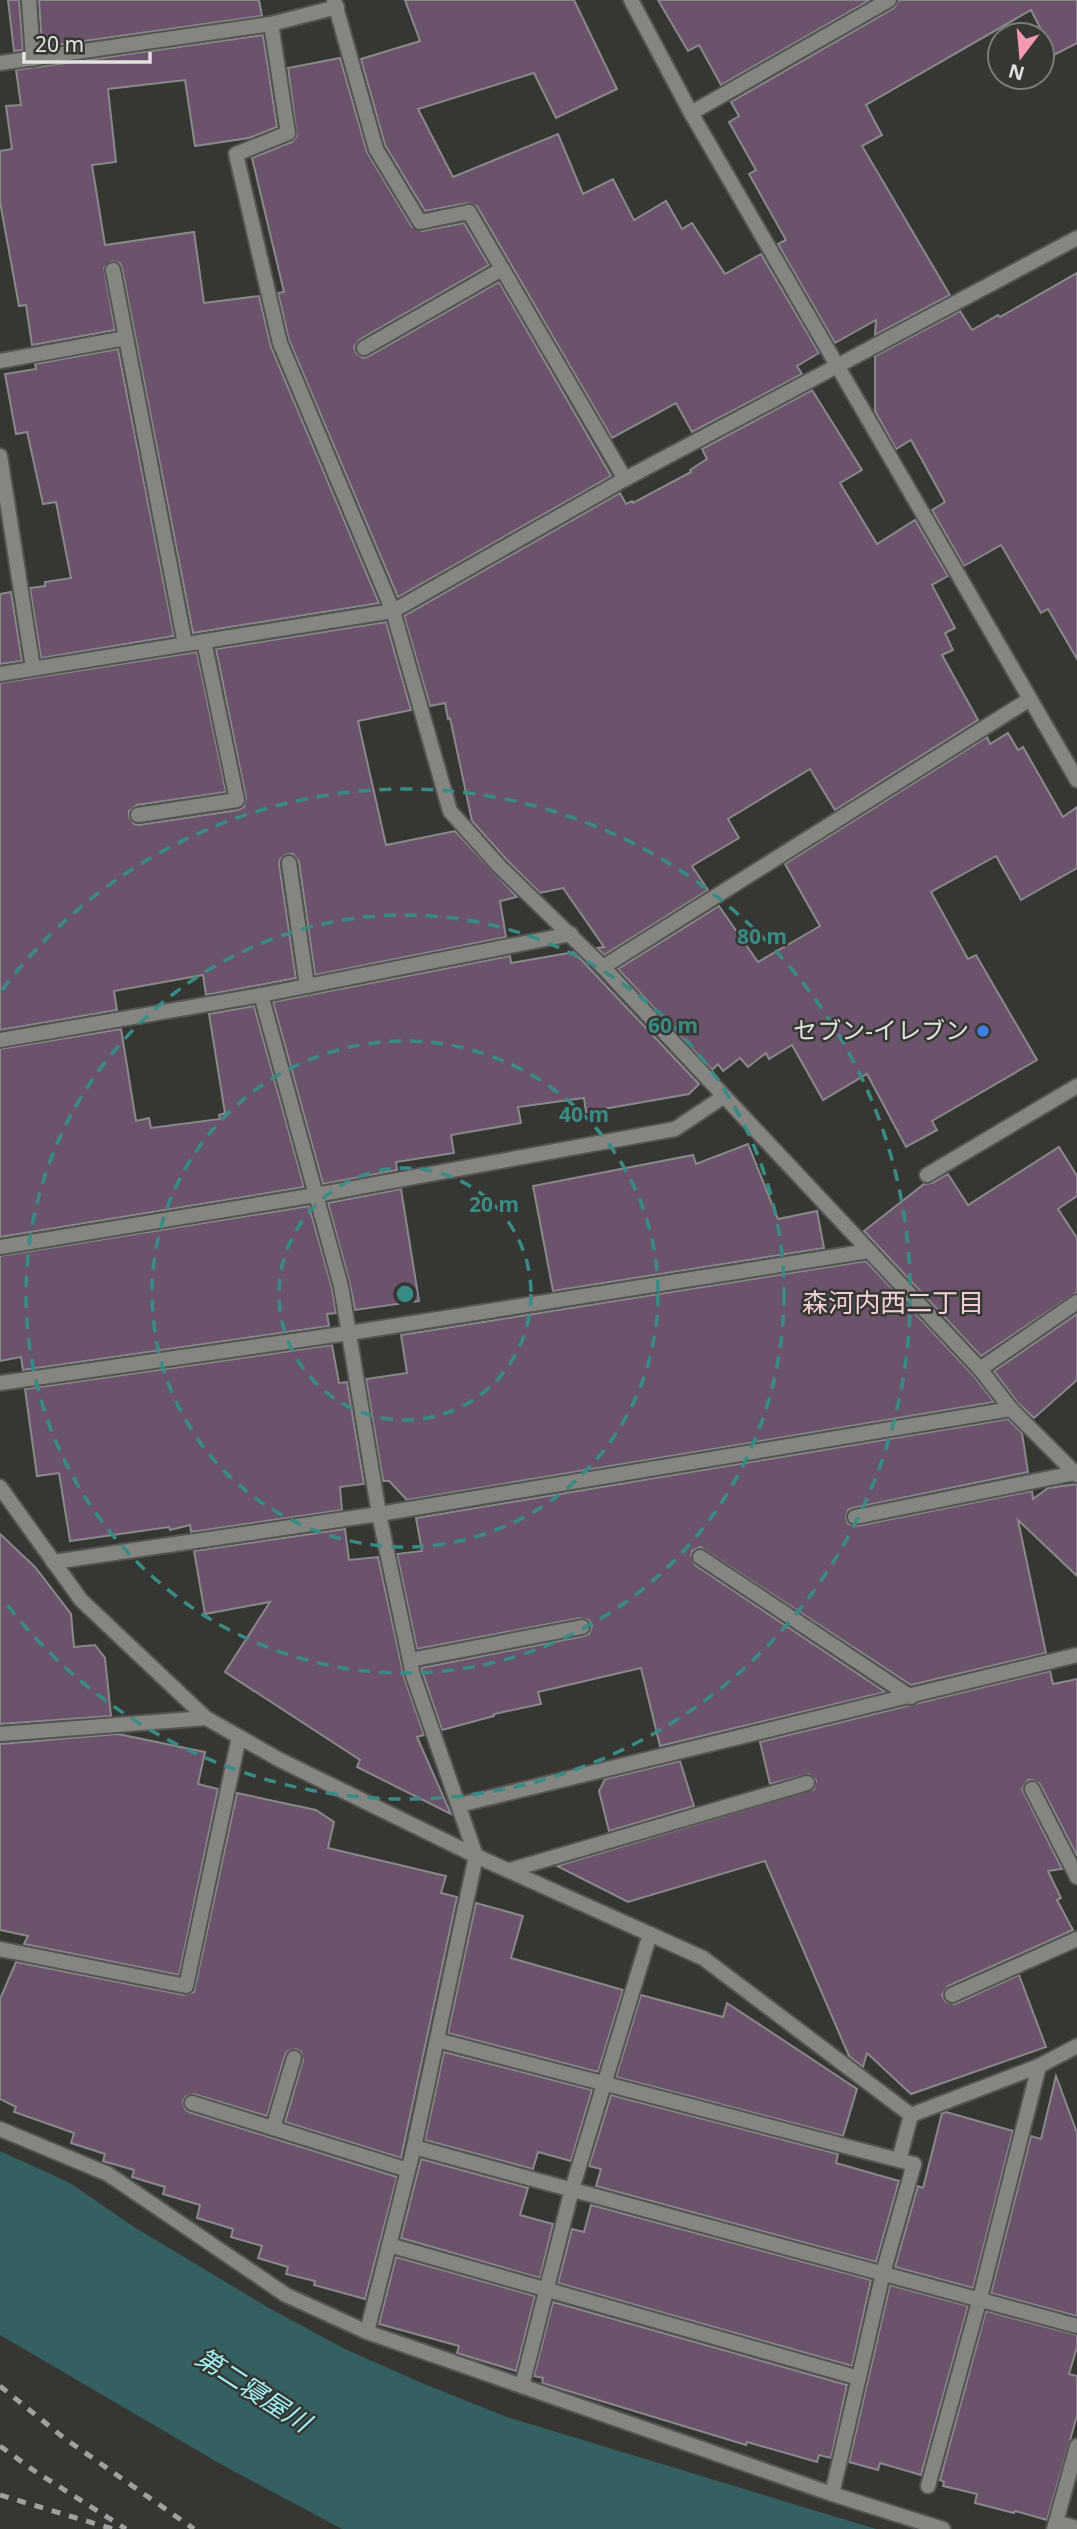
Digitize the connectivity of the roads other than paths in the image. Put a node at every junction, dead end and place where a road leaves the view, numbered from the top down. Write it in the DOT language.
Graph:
graph roads {
  1 [pos="29,0"];
  2 [pos="631,0"];
  3 [pos="889,0"];
  4 [pos="336,3"];
  5 [pos="271,24"];
  6 [pos="33,59"];
  7 [pos="0,63"];
  8 [pos="691,113"];
  9 [pos="1077,238"];
  10 [pos="502,269"];
  11 [pos="113,270"];
  12 [pos="126,338"];
  13 [pos="364,348"];
  14 [pos="0,361"];
  15 [pos="835,365"];
  16 [pos="0,456"];
  17 [pos="625,479"];
  18 [pos="393,611"];
  19 [pos="204,641"];
  20 [pos="185,644"];
  21 [pos="33,668"];
  22 [pos="0,674"];
  23 [pos="1030,699"];
  24 [pos="1077,780"];
  25 [pos="138,815"];
  26 [pos="289,863"];
  27 [pos="570,934"];
  28 [pos="603,967"];
  29 [pos="307,986"];
  30 [pos="261,995"];
  31 [pos="0,1040"];
  32 [pos="1077,1086"];
  33 [pos="723,1097"];
  34 [pos="927,1175"];
  35 [pos="316,1195"];
  36 [pos="0,1247"];
  37 [pos="869,1251"];
  38 [pos="1077,1302"];
  39 [pos="349,1332"];
  40 [pos="980,1369"];
  41 [pos="0,1383"];
  42 [pos="1011,1409"];
  43 [pos="1076,1474"];
  44 [pos="0,1487"];
  45 [pos="379,1514"];
  46 [pos="855,1517"];
  47 [pos="700,1557"];
  48 [pos="53,1562"];
  49 [pos="582,1627"];
  50 [pos="1077,1655"];
  51 [pos="410,1660"];
  52 [pos="911,1697"];
  53 [pos="205,1718"];
  54 [pos="0,1734"];
  55 [pos="239,1737"];
  56 [pos="807,1783"];
  57 [pos="1032,1789"];
  58 [pos="459,1805"];
  59 [pos="476,1856"];
  60 [pos="510,1870"];
  61 [pos="1077,1877"];
  62 [pos="650,1934"];
  63 [pos="1077,1939"];
  64 [pos="0,1949"];
  65 [pos="952,1995"];
  66 [pos="437,2040"];
  67 [pos="1077,2046"];
  68 [pos="294,2058"];
  69 [pos="1039,2066"];
  70 [pos="604,2084"];
  71 [pos="192,2102"];
  72 [pos="911,2115"];
  73 [pos="273,2128"];
  74 [pos="0,2129"];
  75 [pos="414,2147"];
  76 [pos="906,2162"];
  77 [pos="408,2170"];
  78 [pos="572,2189"];
  79 [pos="389,2245"];
  80 [pos="883,2273"];
  81 [pos="548,2290"];
  82 [pos="980,2298"];
  83 [pos="1077,2326"];
  84 [pos="367,2332"];
  85 [pos="859,2378"];
  86 [pos="523,2386"];
  87 [pos="1077,2446"];
  88 [pos="928,2486"];
  89 [pos="832,2494"];
  90 [pos="1055,2526"];
  91 [pos="1077,2528"];
  92 [pos="943,2529"];
  1 -- 6 [label="street"];
  2 -- 8 [label="street"];
  3 -- 8 [label="street"];
  4 -- 5 [label="street"];
  4 -- 10 [label="street"];
  5 -- 6 [label="street"];
  5 -- 18 [label="street"];
  6 -- 7 [label="street"];
  8 -- 15 [label="street"];
  9 -- 15 [label="street"];
  10 -- 13 [label="street"];
  10 -- 17 [label="street"];
  11 -- 12 [label="street"];
  12 -- 14 [label="street"];
  12 -- 20 [label="street"];
  15 -- 17 [label="street"];
  15 -- 23 [label="street"];
  16 -- 21 [label="street"];
  17 -- 18 [label="street"];
  18 -- 19 [label="street"];
  18 -- 27 [label="street"];
  19 -- 20 [label="street"];
  19 -- 25 [label="street"];
  20 -- 21 [label="street"];
  21 -- 22 [label="street"];
  23 -- 24 [label="street"];
  23 -- 28 [label="street"];
  26 -- 29 [label="street"];
  27 -- 28 [label="street"];
  27 -- 29 [label="street"];
  28 -- 33 [label="street"];
  29 -- 30 [label="street"];
  30 -- 31 [label="street"];
  30 -- 35 [label="street"];
  32 -- 34 [label="street"];
  33 -- 35 [label="street"];
  33 -- 37 [label="street"];
  35 -- 36 [label="street"];
  35 -- 39 [label="street"];
  37 -- 39 [label="street"];
  37 -- 40 [label="street"];
  38 -- 40 [label="street"];
  39 -- 41 [label="street"];
  39 -- 45 [label="street"];
  40 -- 42 [label="street"];
  42 -- 43 [label="street"];
  42 -- 45 [label="street"];
  43 -- 46 [label="street"];
  44 -- 48 [label="street"];
  45 -- 48 [label="street"];
  45 -- 51 [label="street"];
  47 -- 52 [label="street"];
  48 -- 53 [label="street"];
  49 -- 51 [label="street"];
  50 -- 52 [label="street"];
  51 -- 58 [label="street"];
  52 -- 58 [label="street"];
  53 -- 54 [label="street"];
  53 -- 55 [label="street"];
  55 -- 59 [label="street"];
  55 -- 64 [label="street"];
  56 -- 60 [label="street"];
  57 -- 61 [label="street"];
  58 -- 59 [label="street"];
  59 -- 60 [label="street"];
  59 -- 66 [label="street"];
  60 -- 62 [label="street"];
  62 -- 70 [label="street"];
  62 -- 72 [label="street"];
  63 -- 65 [label="street"];
  66 -- 70 [label="street"];
  66 -- 75 [label="street"];
  67 -- 69 [label="street"];
  68 -- 73 [label="street"];
  69 -- 72 [label="street"];
  69 -- 82 [label="street"];
  70 -- 76 [label="street"];
  70 -- 78 [label="street"];
  71 -- 73 [label="street"];
  72 -- 76 [label="street"];
  73 -- 77 [label="street"];
  74 -- 84 [label="street"];
  75 -- 77 [label="street"];
  75 -- 78 [label="street"];
  76 -- 80 [label="street"];
  77 -- 79 [label="street"];
  78 -- 80 [label="street"];
  78 -- 81 [label="street"];
  79 -- 81 [label="street"];
  79 -- 84 [label="street"];
  80 -- 82 [label="street"];
  80 -- 85 [label="street"];
  81 -- 85 [label="street"];
  81 -- 86 [label="street"];
  82 -- 83 [label="street"];
  82 -- 88 [label="street"];
  84 -- 86 [label="street"];
  85 -- 89 [label="street"];
  86 -- 89 [label="street"];
  87 -- 90 [label="street"];
  89 -- 92 [label="street"];
  90 -- 91 [label="street"];
}
